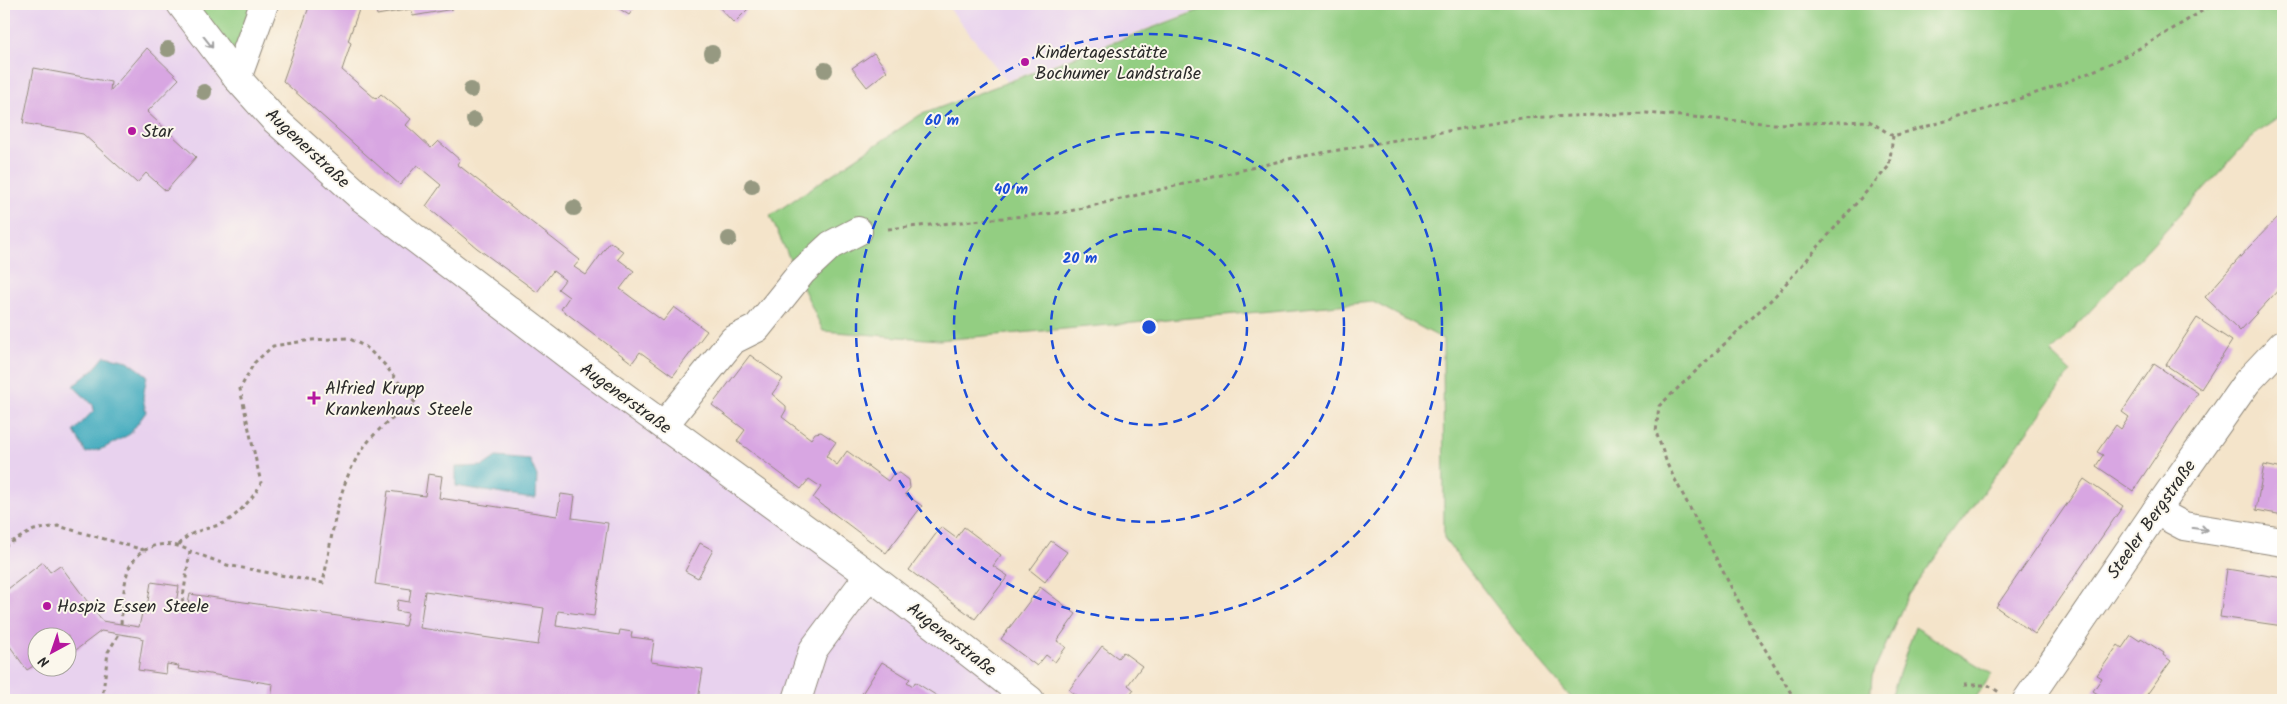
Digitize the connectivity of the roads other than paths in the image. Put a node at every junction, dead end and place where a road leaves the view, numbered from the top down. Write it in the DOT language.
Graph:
graph roads {
  1 [pos="181,4"];
  2 [pos="264,4"];
  3 [pos="237,78"];
  4 [pos="858,231"];
  5 [pos="2283,344"];
  6 [pos="664,425"];
  7 [pos="2156,511"];
  8 [pos="2283,542"];
  9 [pos="869,575"];
  10 [pos="797,700"];
  11 [pos="1030,700"];
  12 [pos="2027,700"];
  1 -- 3 [label="street, Augenerstraße, one-way"];
  2 -- 3 [label="street"];
  3 -- 6 [label="street, Augenerstraße"];
  4 -- 6 [label="street"];
  5 -- 7 [label="street, Steeler Bergstraße"];
  6 -- 9 [label="street, Augenerstraße"];
  7 -- 8 [label="street, one-way"];
  7 -- 12 [label="street, Steeler Bergstraße"];
  9 -- 10 [label="street"];
  9 -- 11 [label="street, Augenerstraße"];
}
